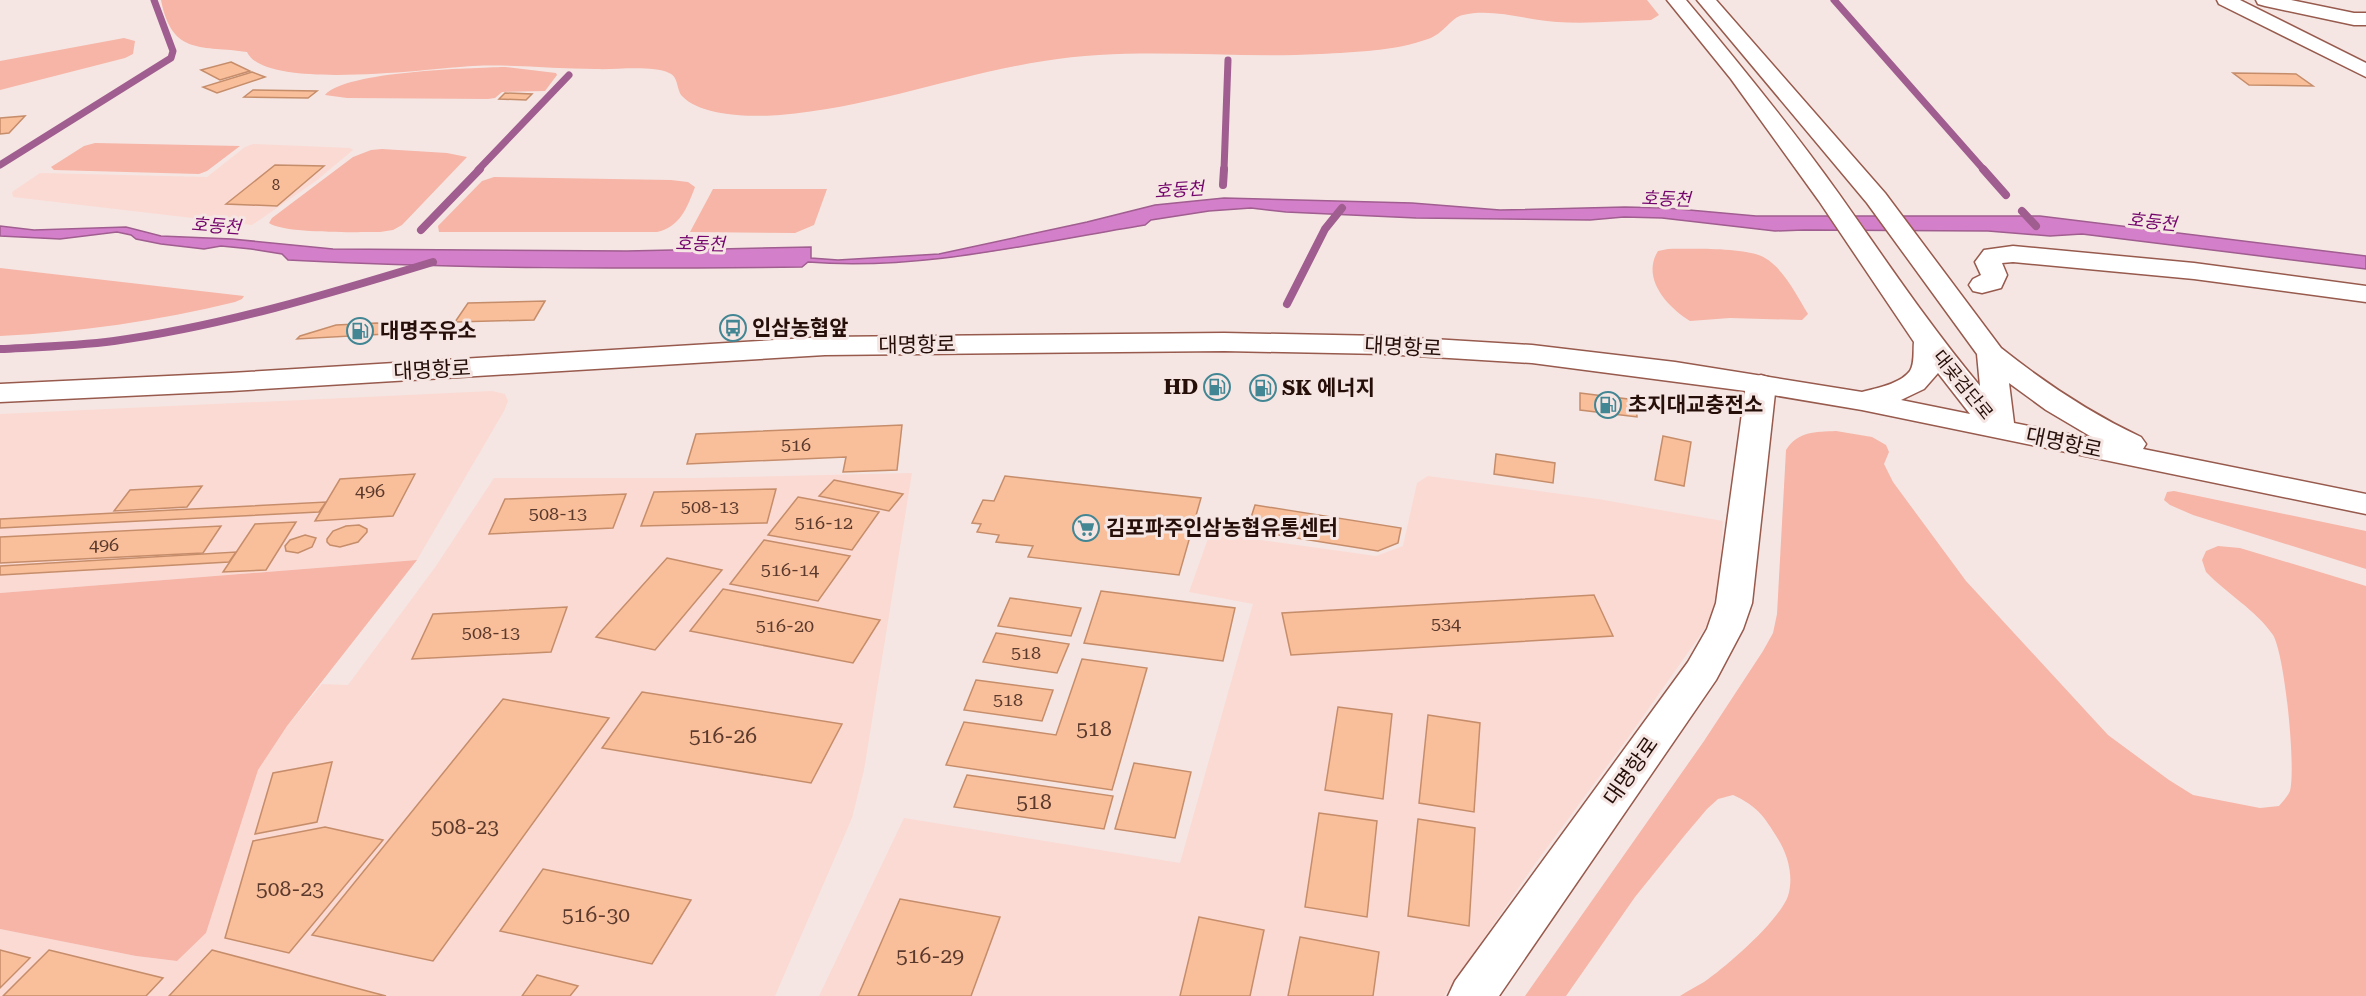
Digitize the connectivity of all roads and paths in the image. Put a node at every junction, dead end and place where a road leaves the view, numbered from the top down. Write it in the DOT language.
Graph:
graph roads {
  1 [pos="1676,0"];
  2 [pos="1706,0"];
  3 [pos="2226,0"];
  4 [pos="2265,0"];
  5 [pos="2366,19"];
  6 [pos="2366,71"];
  7 [pos="1982,285"];
  8 [pos="2366,294"];
  9 [pos="1928,342"];
  10 [pos="1991,354"];
  11 [pos="1761,384"];
  12 [pos="0,393"];
  13 [pos="1862,401"];
  14 [pos="1999,430"];
  15 [pos="2180,468"];
  16 [pos="2366,504"];
  17 [pos="1472,996"];
  1 -- 9 [label="main road, 대곶검단로"];
  2 -- 10 [label="main road, 대곶검단로"];
  3 -- 6 [label="main road"];
  4 -- 5 [label="main road"];
  7 -- 8 [label="main road"];
  9 -- 13 [label="main road"];
  9 -- 14 [label="main road, 대곶검단로"];
  10 -- 14 [label="main road, 대곶검단로"];
  10 -- 15 [label="main road"];
  11 -- 12 [label="main road, 대명항로"];
  11 -- 13 [label="main road, 대명항로"];
  11 -- 17 [label="main road, 대명항로"];
  13 -- 14 [label="main road, 대명항로"];
  14 -- 15 [label="main road, 대명항로"];
  15 -- 16 [label="main road, 대명항로"];
}
